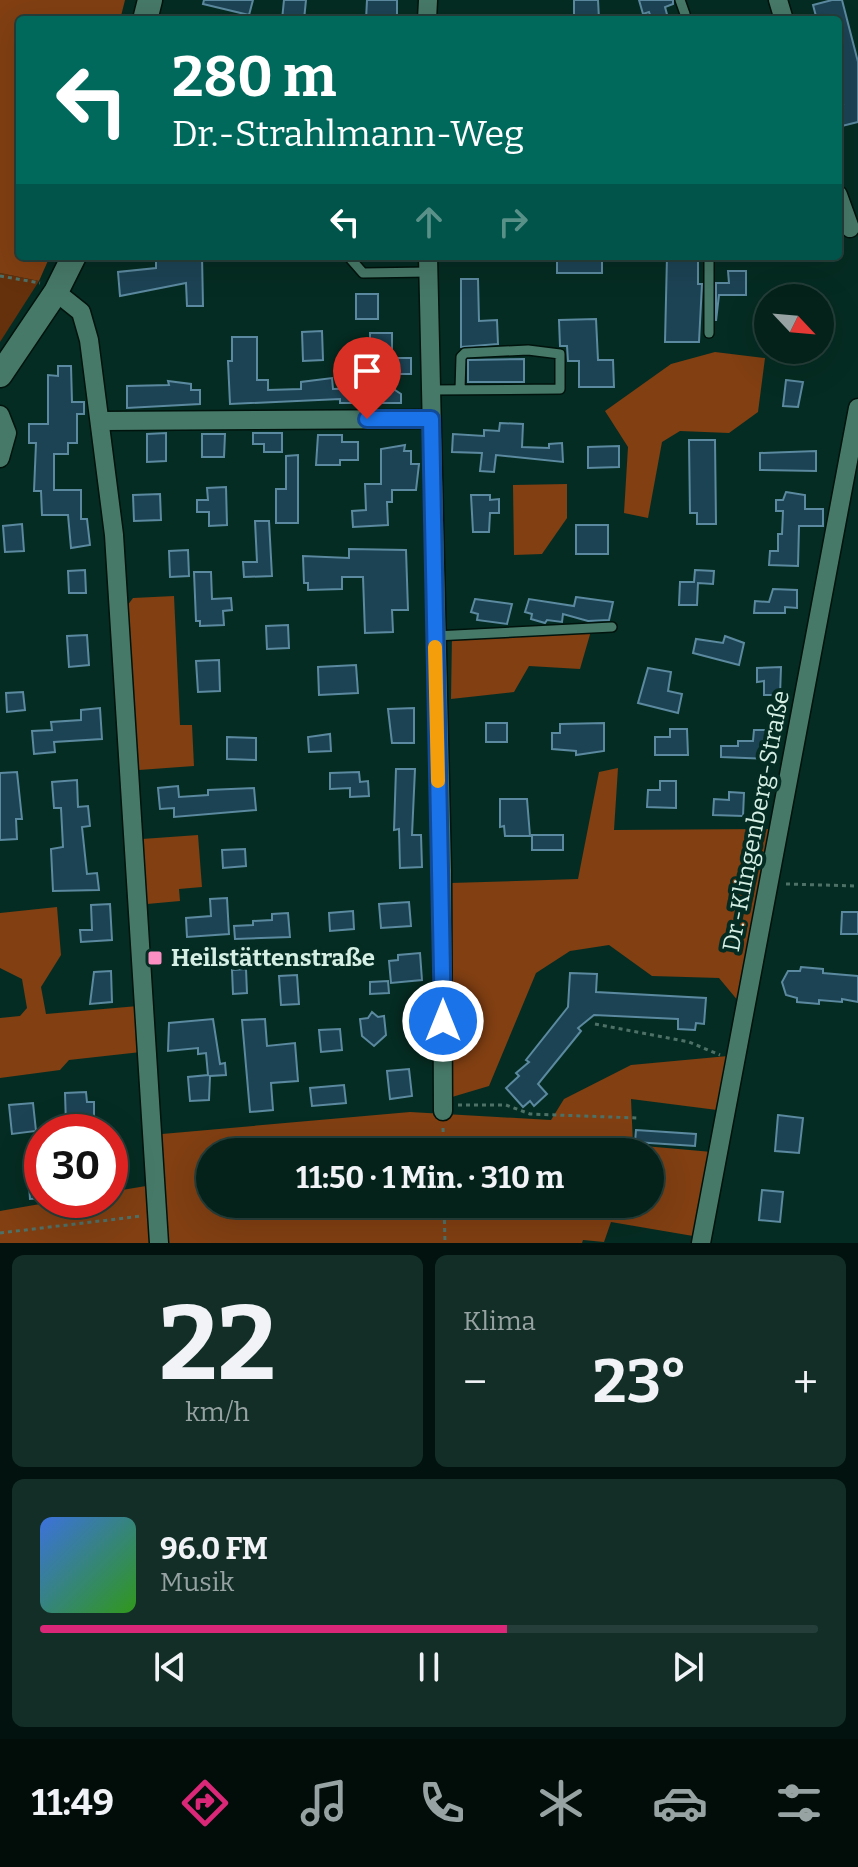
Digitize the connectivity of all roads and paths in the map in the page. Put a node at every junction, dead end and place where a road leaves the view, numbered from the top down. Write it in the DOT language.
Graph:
graph roads {
  1 [pos="680,0"];
  2 [pos="685,14"];
  3 [pos="842,207"];
  4 [pos="849,228"];
  5 [pos="71,260"];
  6 [pos="352,260"];
  7 [pos="709,260"];
  8 [pos="428,264"];
  9 [pos="0,276"];
  10 [pos="48,288"];
  11 [pos="709,333"];
  12 [pos="0,375"];
  13 [pos="430,390"];
  14 [pos="460,390"];
  15 [pos="858,408"];
  16 [pos="0,415"];
  17 [pos="431,419"];
  18 [pos="102,421"];
  19 [pos="0,458"];
  20 [pos="612,627"];
  21 [pos="435,636"];
  22 [pos="769,883"];
  23 [pos="858,886"];
  24 [pos="595,1024"];
  25 [pos="735,1062"];
  26 [pos="443,1108"];
  27 [pos="637,1118"];
  28 [pos="444,1138"];
  29 [pos="158,1215"];
  30 [pos="444,1218"];
  31 [pos="0,1233"];
  32 [pos="159,1243"];
  33 [pos="445,1243"];
  34 [pos="701,1243"];
  1 -- 2 [label="lane"];
  3 -- 4 [label="street"];
  5 -- 10 [label="main road"];
  6 -- 8 [label="lane"];
  7 -- 11 [label="lane"];
  8 -- 13 [label="street"];
  9 -- 10 [label="path"];
  10 -- 12 [label="main road"];
  10 -- 18 [label="street"];
  13 -- 14 [label="lane"];
  13 -- 17 [label="street"];
  14 -- 14 [label="lane"];
  15 -- 22 [label="street, Dr.-Klingenberg-Straße"];
  16 -- 19 [label="street"];
  17 -- 18 [label="street"];
  17 -- 21 [label="street"];
  18 -- 29 [label="street"];
  20 -- 21 [label="lane"];
  21 -- 26 [label="street"];
  22 -- 23 [label="path"];
  22 -- 25 [label="street, Dr.-Klingenberg-Straße"];
  24 -- 25 [label="path"];
  25 -- 34 [label="street, Dr.-Klingenberg-Straße"];
  26 -- 27 [label="path"];
  26 -- 28 [label="path"];
  29 -- 31 [label="path"];
  29 -- 32 [label="street"];
  30 -- 33 [label="path"];
}
